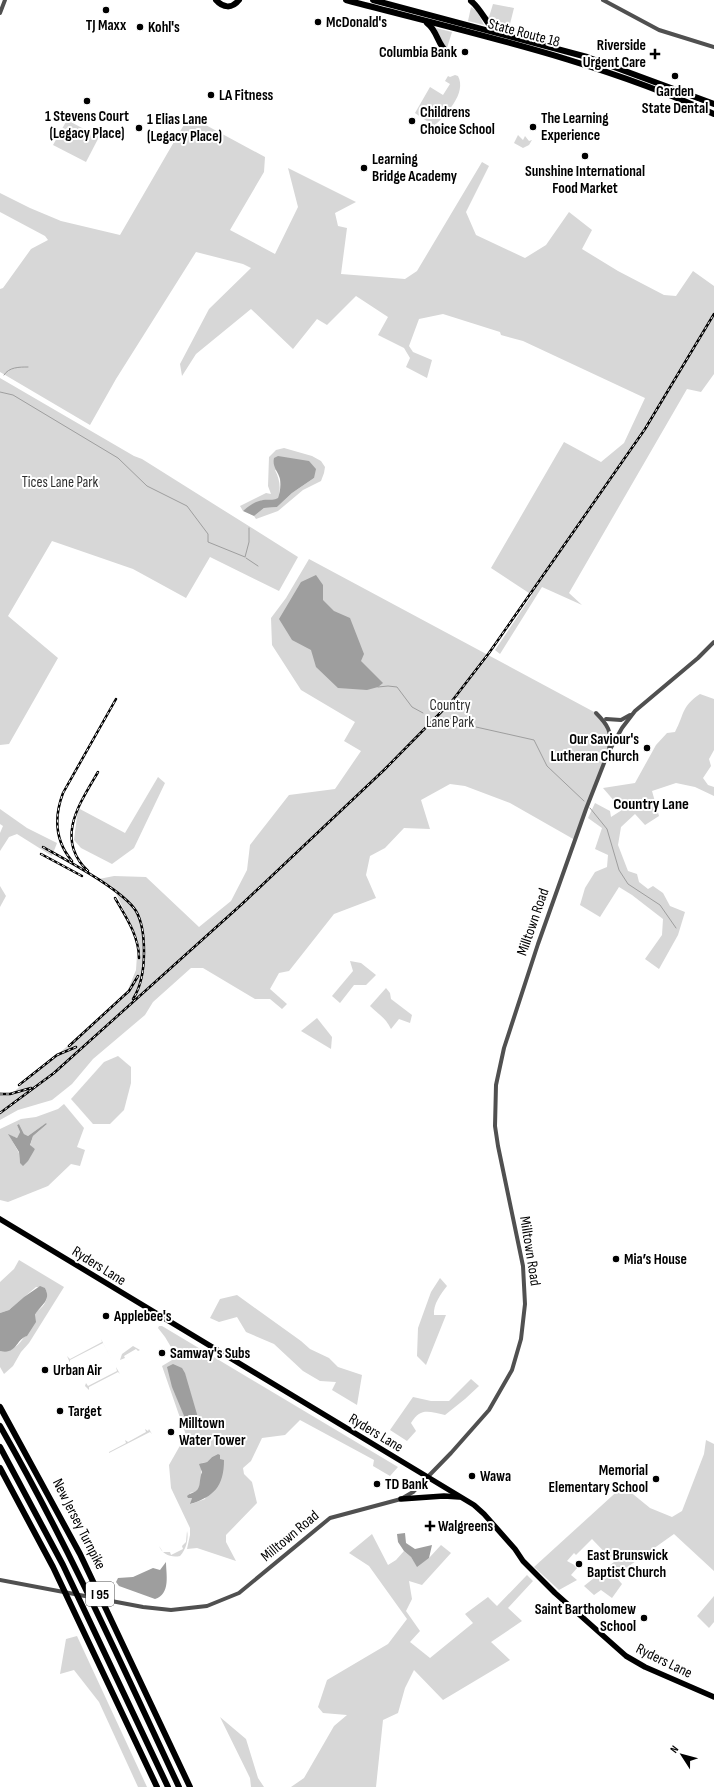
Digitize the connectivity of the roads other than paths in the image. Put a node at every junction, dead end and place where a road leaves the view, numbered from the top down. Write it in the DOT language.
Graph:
graph roads {
  1 [pos="5,0"];
  2 [pos="216,0"];
  3 [pos="239,0"];
  4 [pos="346,0"];
  5 [pos="373,0"];
  6 [pos="603,0"];
  7 [pos="470,1"];
  8 [pos="0,13"];
  9 [pos="424,21"];
  10 [pos="495,31"];
  11 [pos="714,47"];
  12 [pos="448,53"];
  13 [pos="714,104"];
  14 [pos="714,114"];
  15 [pos="714,642"];
  16 [pos="635,711"];
  17 [pos="596,713"];
  18 [pos="606,719"];
  19 [pos="608,753"];
  20 [pos="0,1219"];
  21 [pos="0,1407"];
  22 [pos="0,1426"];
  23 [pos="0,1447"];
  24 [pos="0,1468"];
  25 [pos="428,1477"];
  26 [pos="460,1498"];
  27 [pos="401,1499"];
  28 [pos="0,1580"];
  29 [pos="714,1697"];
  30 [pos="157,1787"];
  31 [pos="168,1787"];
  32 [pos="179,1787"];
  33 [pos="190,1787"];
  1 -- 8 [label="street"];
  2 -- 3 [label="highway"];
  4 -- 9 [label="highway, State Route 18"];
  5 -- 10 [label="highway, State Route 18"];
  6 -- 11 [label="street"];
  7 -- 10 [label="highway"];
  9 -- 12 [label="highway"];
  9 -- 14 [label="highway, State Route 18"];
  10 -- 13 [label="highway, State Route 18"];
  15 -- 16 [label="street, Milltown Road"];
  16 -- 18 [label="street"];
  16 -- 19 [label="street, Milltown Road"];
  17 -- 19 [label="street"];
  19 -- 25 [label="street, Milltown Road"];
  20 -- 25 [label="main road, Ryders Lane"];
  21 -- 33 [label="highway, New Jersey Turnpike / I 95"];
  22 -- 32 [label="highway, New Jersey Turnpike / I 95"];
  23 -- 31 [label="highway, I 95"];
  24 -- 30 [label="highway, I 95"];
  25 -- 26 [label="main road, Ryders Lane"];
  25 -- 27 [label="street, Milltown Road"];
  26 -- 27 [label="main road"];
  26 -- 29 [label="main road, Ryders Lane"];
  27 -- 28 [label="street, Milltown Road"];
}
